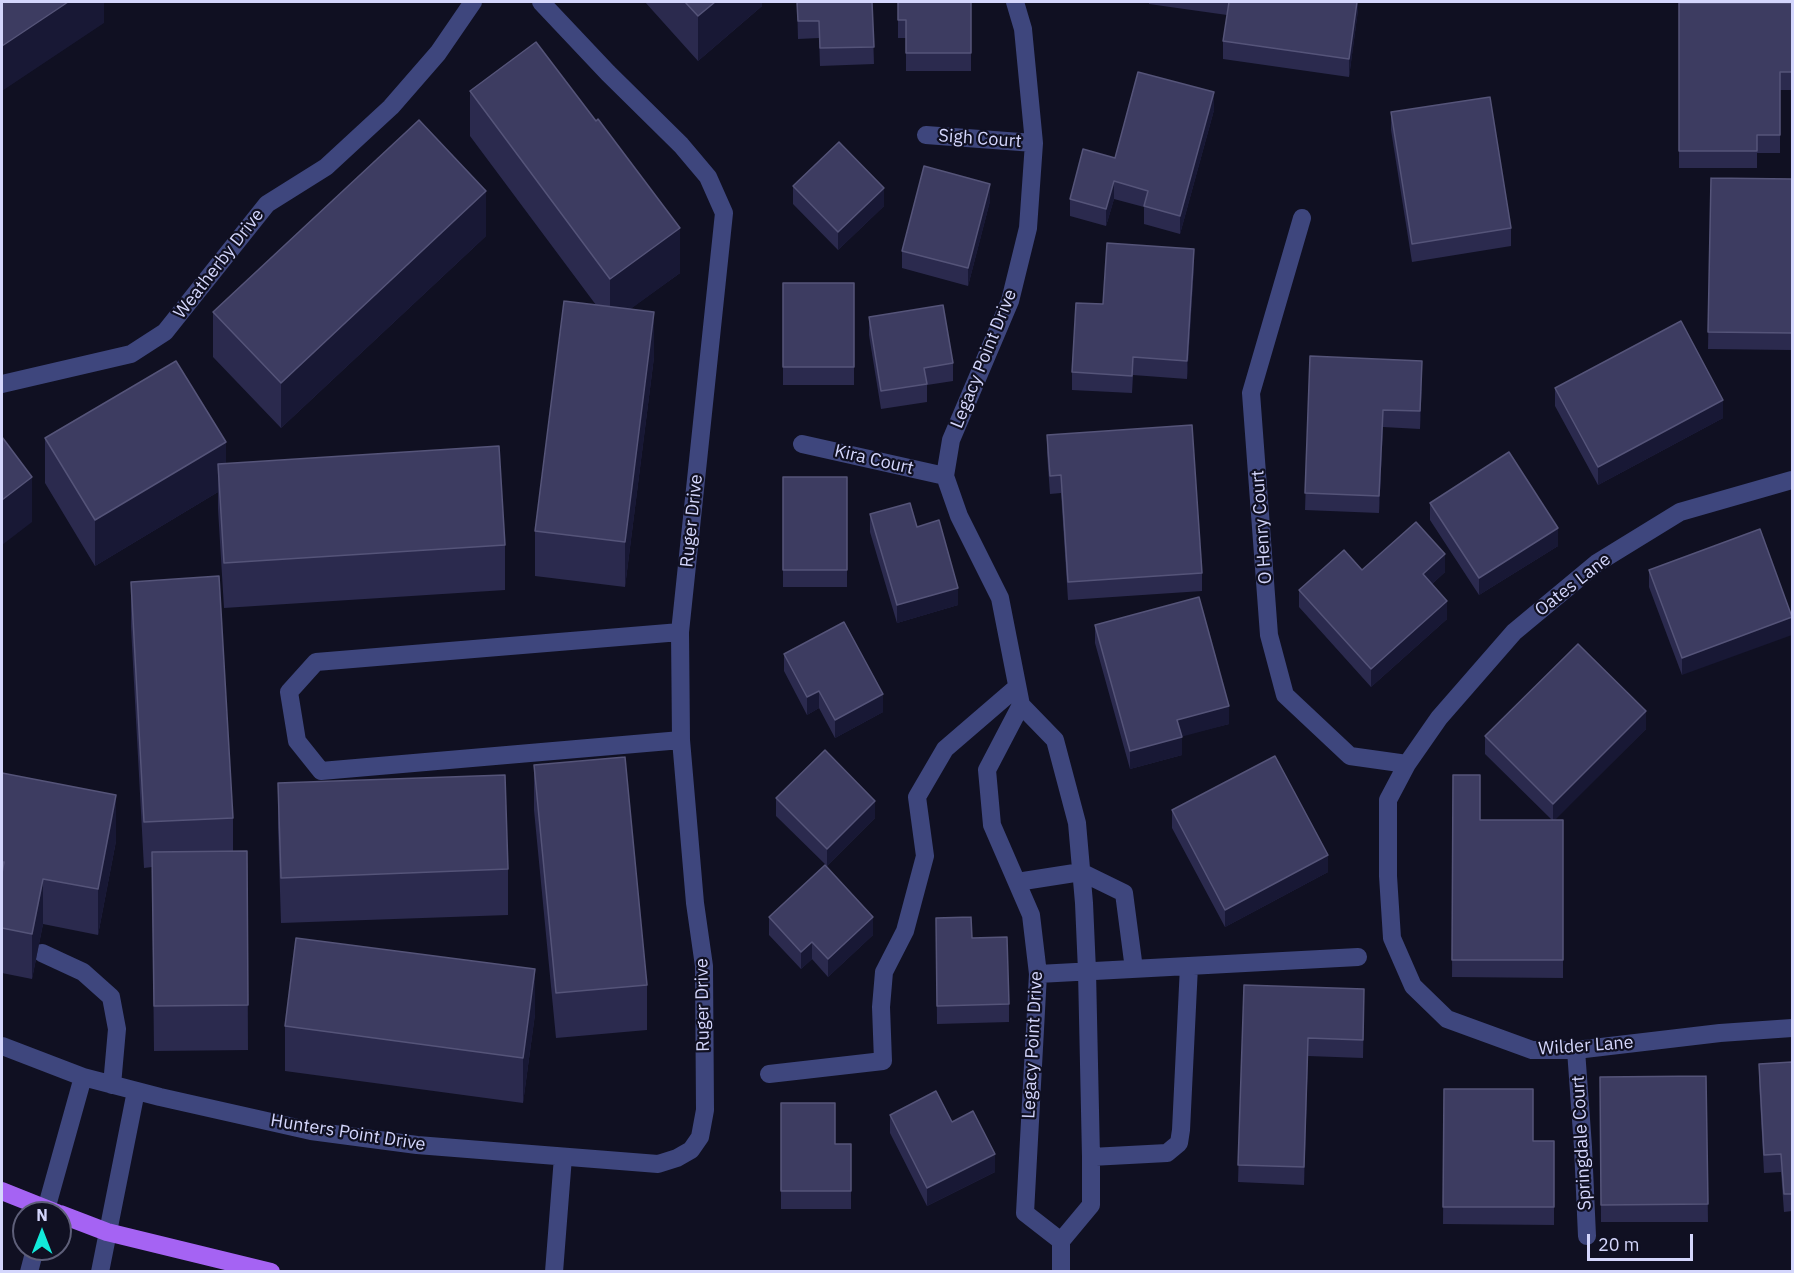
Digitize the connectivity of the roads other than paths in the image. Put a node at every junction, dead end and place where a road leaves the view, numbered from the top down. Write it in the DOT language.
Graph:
graph roads {
  1 [pos="473,2"];
  2 [pos="541,2"];
  3 [pos="1016,2"];
  4 [pos="926,135"];
  5 [pos="1034,143"];
  6 [pos="1302,218"];
  7 [pos="2,384"];
  8 [pos="802,444"];
  9 [pos="945,476"];
  10 [pos="1792,480"];
  11 [pos="680,632"];
  12 [pos="1017,687"];
  13 [pos="1021,705"];
  14 [pos="681,740"];
  15 [pos="1407,764"];
  16 [pos="1081,872"];
  17 [pos="1017,882"];
  18 [pos="42,953"];
  19 [pos="1358,957"];
  20 [pos="1189,966"];
  21 [pos="1134,969"];
  22 [pos="1087,971"];
  23 [pos="1038,975"];
  24 [pos="1792,1028"];
  25 [pos="2,1046"];
  26 [pos="1576,1050"];
  27 [pos="769,1074"];
  28 [pos="83,1077"];
  29 [pos="112,1085"];
  30 [pos="136,1091"];
  31 [pos="705,1110"];
  32 [pos="563,1157"];
  33 [pos="1091,1157"];
  34 [pos="2,1191"];
  35 [pos="26,1201"];
  36 [pos="55,1201"];
  37 [pos="72,1219"];
  38 [pos="107,1232"];
  39 [pos="1587,1236"];
  40 [pos="1060,1241"];
  41 [pos="100,1272"];
  42 [pos="271,1272"];
  43 [pos="554,1272"];
  44 [pos="1061,1272"];
  1 -- 7 [label="street, Weatherby Drive"];
  2 -- 11 [label="street, Ruger Drive"];
  3 -- 5 [label="street, Legacy Point Drive"];
  4 -- 5 [label="street, Sigh Court"];
  5 -- 9 [label="street, Legacy Point Drive"];
  6 -- 15 [label="street, O Henry Court"];
  8 -- 9 [label="street, Kira Court"];
  9 -- 12 [label="street, Legacy Point Drive"];
  10 -- 15 [label="street, Oates Lane"];
  11 -- 14 [label="street, Ruger Drive"];
  11 -- 14 [label="street"];
  12 -- 13 [label="street, Legacy Point Drive"];
  12 -- 27 [label="street"];
  13 -- 16 [label="street"];
  13 -- 17 [label="street, Legacy Point Drive"];
  14 -- 31 [label="street, Ruger Drive"];
  15 -- 26 [label="street, Wilder Lane"];
  16 -- 17 [label="street"];
  16 -- 21 [label="street"];
  16 -- 22 [label="street"];
  17 -- 23 [label="street, Legacy Point Drive"];
  18 -- 29 [label="street"];
  19 -- 20 [label="street"];
  20 -- 21 [label="street"];
  20 -- 33 [label="street"];
  21 -- 22 [label="street"];
  22 -- 23 [label="street"];
  22 -- 33 [label="street"];
  23 -- 40 [label="street, Legacy Point Drive"];
  24 -- 26 [label="street, Wilder Lane"];
  25 -- 28 [label="street"];
  26 -- 39 [label="street, Springdale Court"];
  28 -- 29 [label="street"];
  28 -- 36 [label="street"];
  29 -- 30 [label="street"];
  30 -- 32 [label="street, Hunters Point Drive"];
  30 -- 38 [label="street"];
  31 -- 32 [label="street, Hunters Point Drive"];
  32 -- 43 [label="street"];
  33 -- 40 [label="street"];
  34 -- 35 [label="main road"];
  37 -- 38 [label="main road"];
  38 -- 41 [label="street"];
  38 -- 42 [label="main road"];
  40 -- 44 [label="street"];
}
